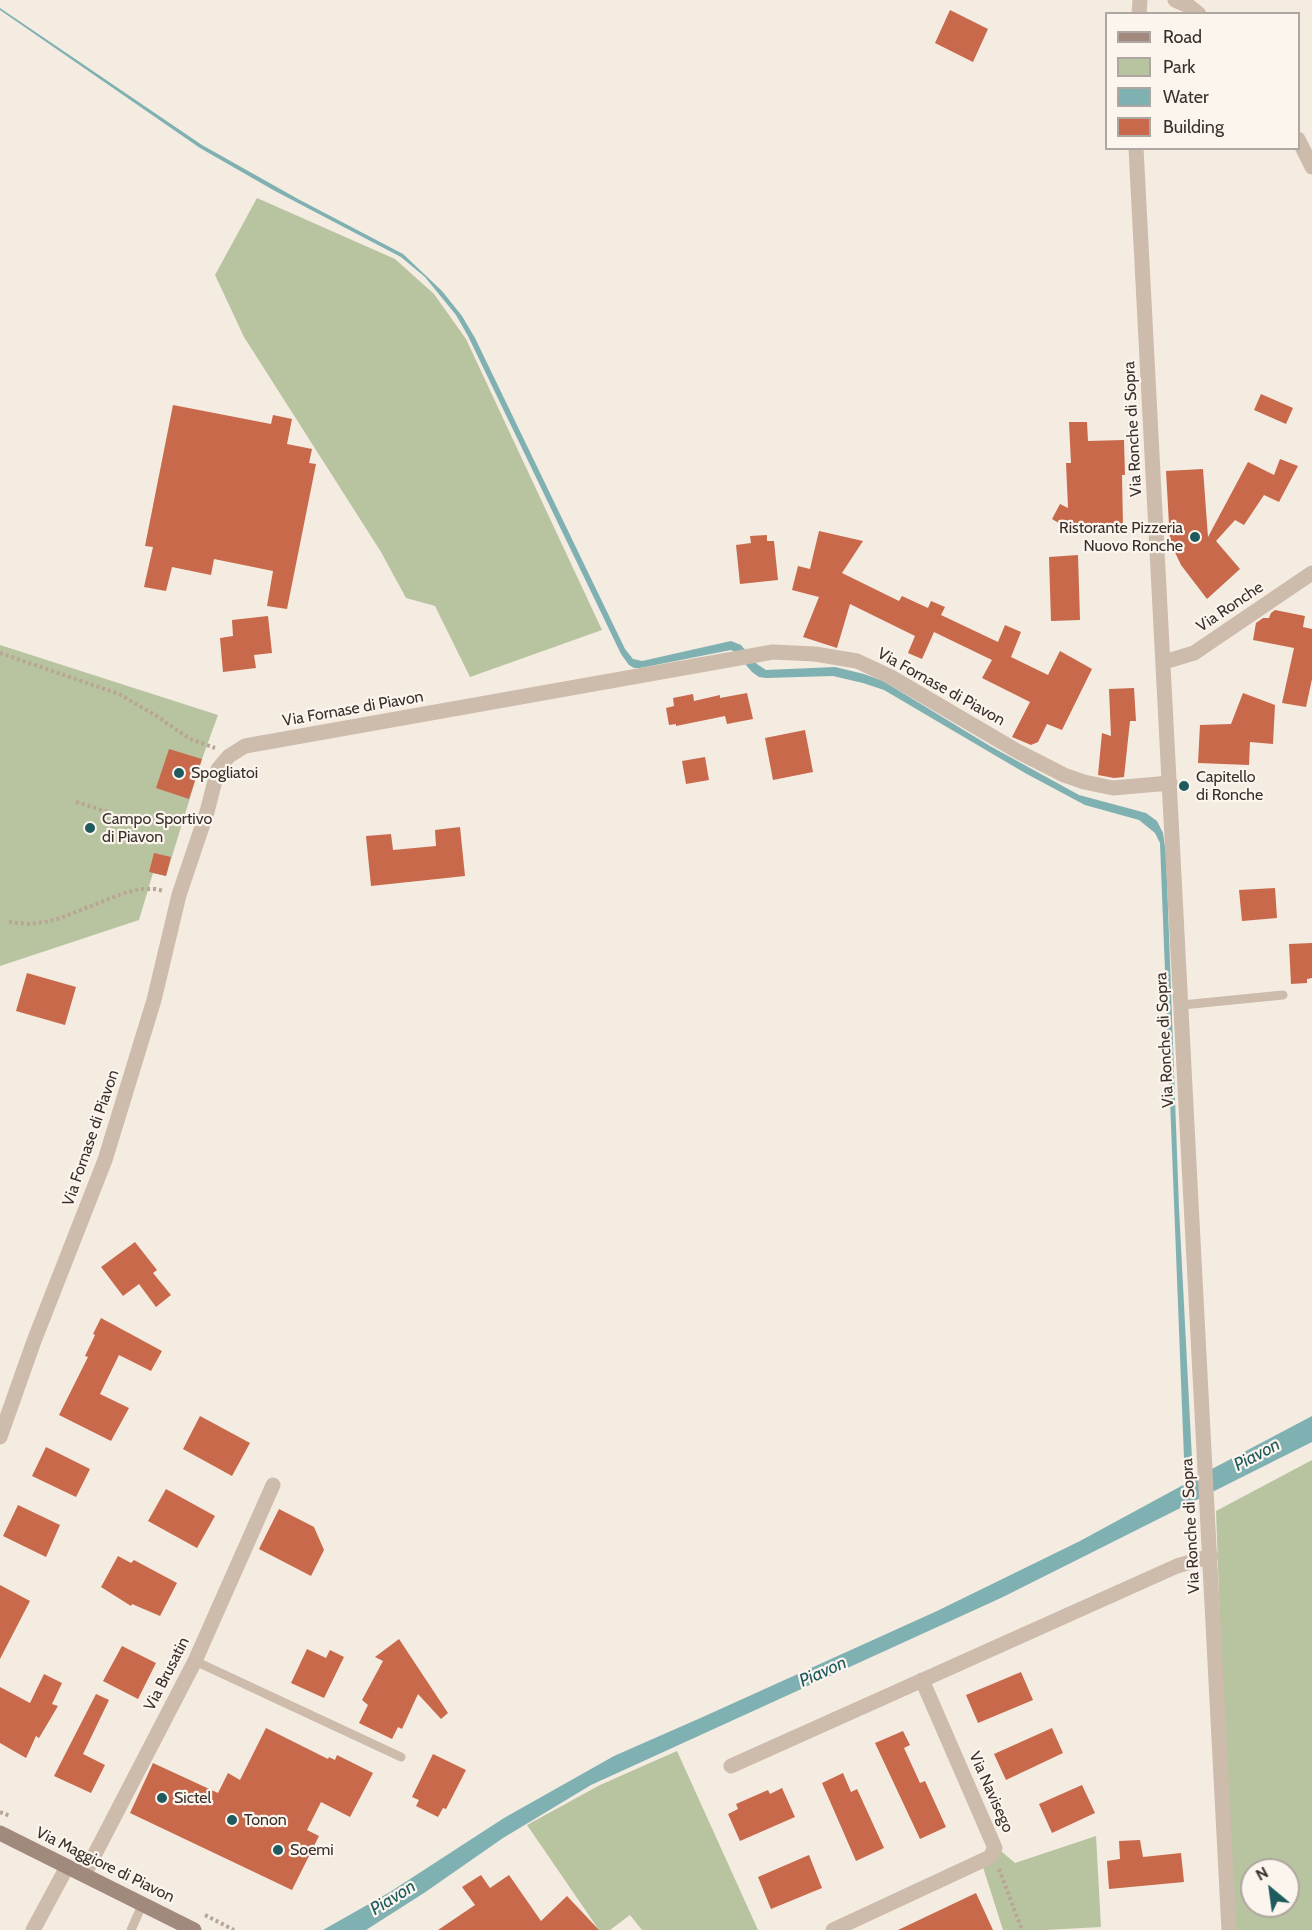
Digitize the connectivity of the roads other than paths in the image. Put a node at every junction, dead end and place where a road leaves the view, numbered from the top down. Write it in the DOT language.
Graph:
graph roads {
  1 [pos="1175,0"];
  2 [pos="1196,12"];
  3 [pos="1300,141"];
  4 [pos="1136,150"];
  5 [pos="1312,167"];
  6 [pos="1312,573"];
  7 [pos="1164,662"];
  8 [pos="1170,783"];
  9 [pos="1283,995"];
  10 [pos="1182,1005"];
  11 [pos="0,1437"];
  12 [pos="273,1485"];
  13 [pos="1211,1556"];
  14 [pos="195,1661"];
  15 [pos="922,1680"];
  16 [pos="401,1757"];
  17 [pos="731,1766"];
  18 [pos="0,1833"];
  19 [pos="67,1867"];
  20 [pos="84,1875"];
  21 [pos="143,1903"];
  22 [pos="33,1930"];
  23 [pos="131,1930"];
  24 [pos="195,1930"];
  25 [pos="833,1930"];
  26 [pos="1229,1930"];
  1 -- 2 [label="street"];
  3 -- 5 [label="street"];
  4 -- 7 [label="street, Via Ronche di Sopra"];
  6 -- 7 [label="street, Via Ronche"];
  7 -- 8 [label="street, Via Ronche di Sopra"];
  8 -- 10 [label="street, Via Ronche di Sopra"];
  8 -- 11 [label="street, Via Fornase di Piavon"];
  9 -- 10 [label="lane"];
  10 -- 13 [label="street, Via Ronche di Sopra"];
  12 -- 14 [label="street, Via Brusatin"];
  13 -- 15 [label="street"];
  13 -- 26 [label="street, Via Ronche di Sopra"];
  14 -- 16 [label="lane"];
  14 -- 20 [label="street, Via Brusatin"];
  15 -- 17 [label="street"];
  15 -- 25 [label="street, Via Navisego"];
  18 -- 19 [label="main road, Via Maggiore di Piavon"];
  19 -- 20 [label="main road, Via Maggiore di Piavon"];
  19 -- 22 [label="street"];
  20 -- 21 [label="main road, Via Maggiore di Piavon"];
  21 -- 23 [label="lane"];
  21 -- 24 [label="main road, Via Maggiore di Piavon"];
}
